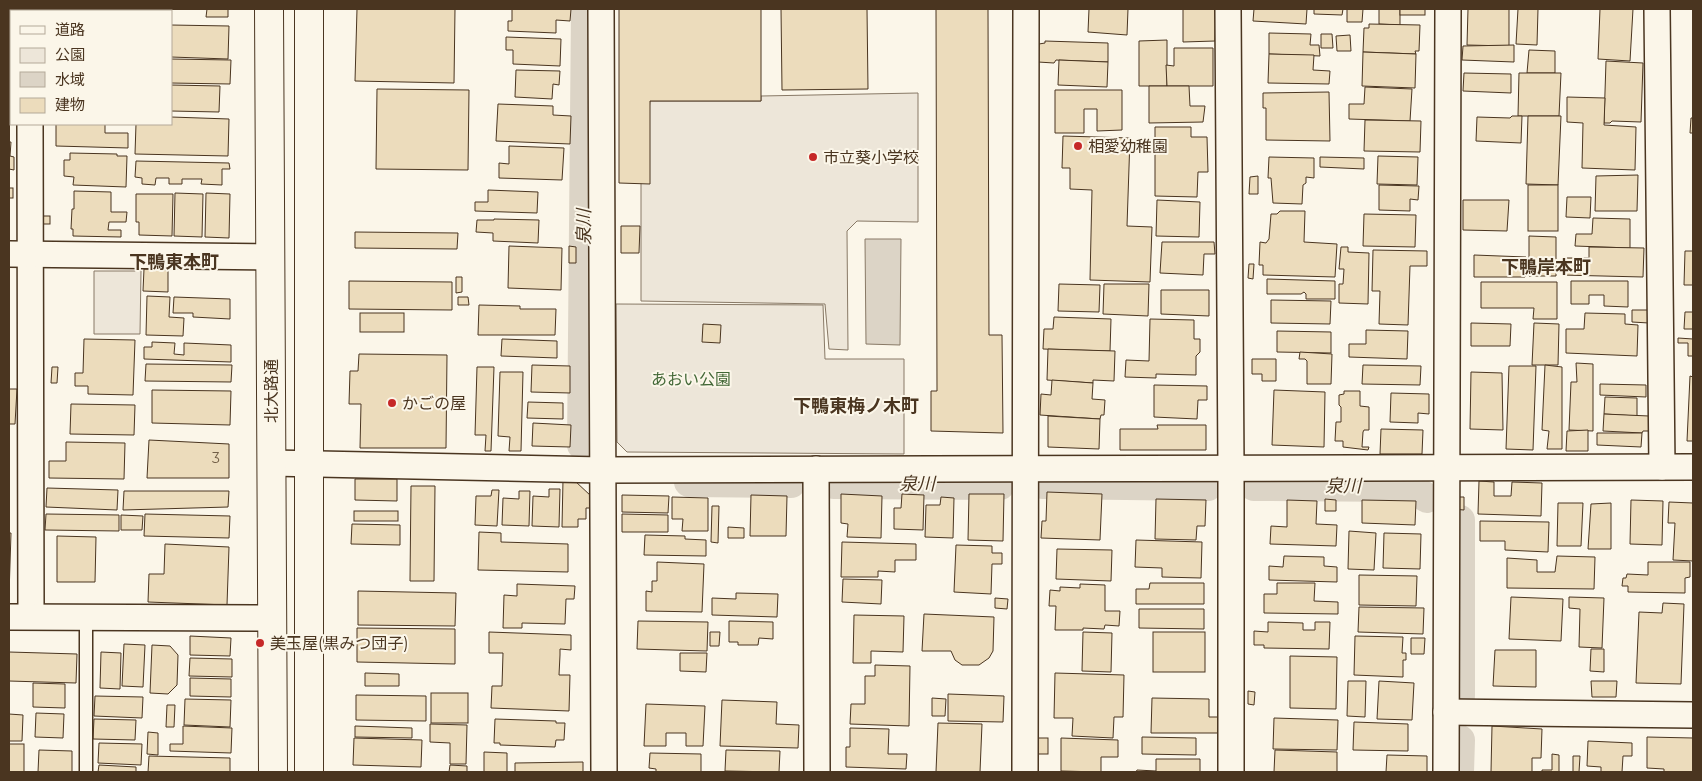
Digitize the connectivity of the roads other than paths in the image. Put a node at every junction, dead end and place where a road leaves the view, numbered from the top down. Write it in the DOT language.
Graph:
graph roads {
  1 [pos="269,9"];
  2 [pos="309,9"];
  3 [pos="600,9"];
  4 [pos="1026,9"];
  5 [pos="1228,9"];
  6 [pos="1448,9"];
  7 [pos="1657,9"];
  8 [pos="30,125"];
  9 [pos="19,254"];
  10 [pos="271,257"];
  11 [pos="271,463"];
  12 [pos="310,464"];
  13 [pos="1662,467"];
  14 [pos="1693,467"];
  15 [pos="1231,468"];
  16 [pos="1446,468"];
  17 [pos="816,469"];
  18 [pos="1026,469"];
  19 [pos="602,470"];
  20 [pos="20,616"];
  21 [pos="86,616"];
  22 [pos="272,618"];
  23 [pos="1446,712"];
  24 [pos="1693,715"];
  25 [pos="86,772"];
  26 [pos="273,772"];
  27 [pos="309,772"];
  28 [pos="604,772"];
  29 [pos="818,772"];
  30 [pos="1025,772"];
  31 [pos="1231,772"];
  32 [pos="1446,772"];
  1 -- 10 [label="highway, 北大路通"];
  2 -- 12 [label="highway"];
  3 -- 19 [label="street"];
  4 -- 18 [label="street"];
  5 -- 15 [label="street"];
  6 -- 16 [label="street"];
  7 -- 13 [label="street"];
  8 -- 9 [label="street"];
  9 -- 10 [label="street"];
  9 -- 20 [label="street"];
  10 -- 11 [label="highway, 北大路通"];
  11 -- 12 [label="street"];
  11 -- 22 [label="highway, 北大路通"];
  12 -- 19 [label="street"];
  12 -- 27 [label="highway"];
  13 -- 14 [label="street"];
  13 -- 16 [label="street"];
  15 -- 16 [label="street"];
  15 -- 18 [label="street"];
  15 -- 31 [label="street"];
  16 -- 23 [label="street"];
  17 -- 18 [label="street"];
  17 -- 19 [label="street"];
  17 -- 29 [label="street"];
  18 -- 30 [label="street"];
  19 -- 28 [label="street"];
  20 -- 21 [label="street"];
  21 -- 22 [label="street"];
  21 -- 25 [label="lane"];
  22 -- 26 [label="highway, 北大路通"];
  23 -- 24 [label="street"];
  23 -- 32 [label="street"];
}
